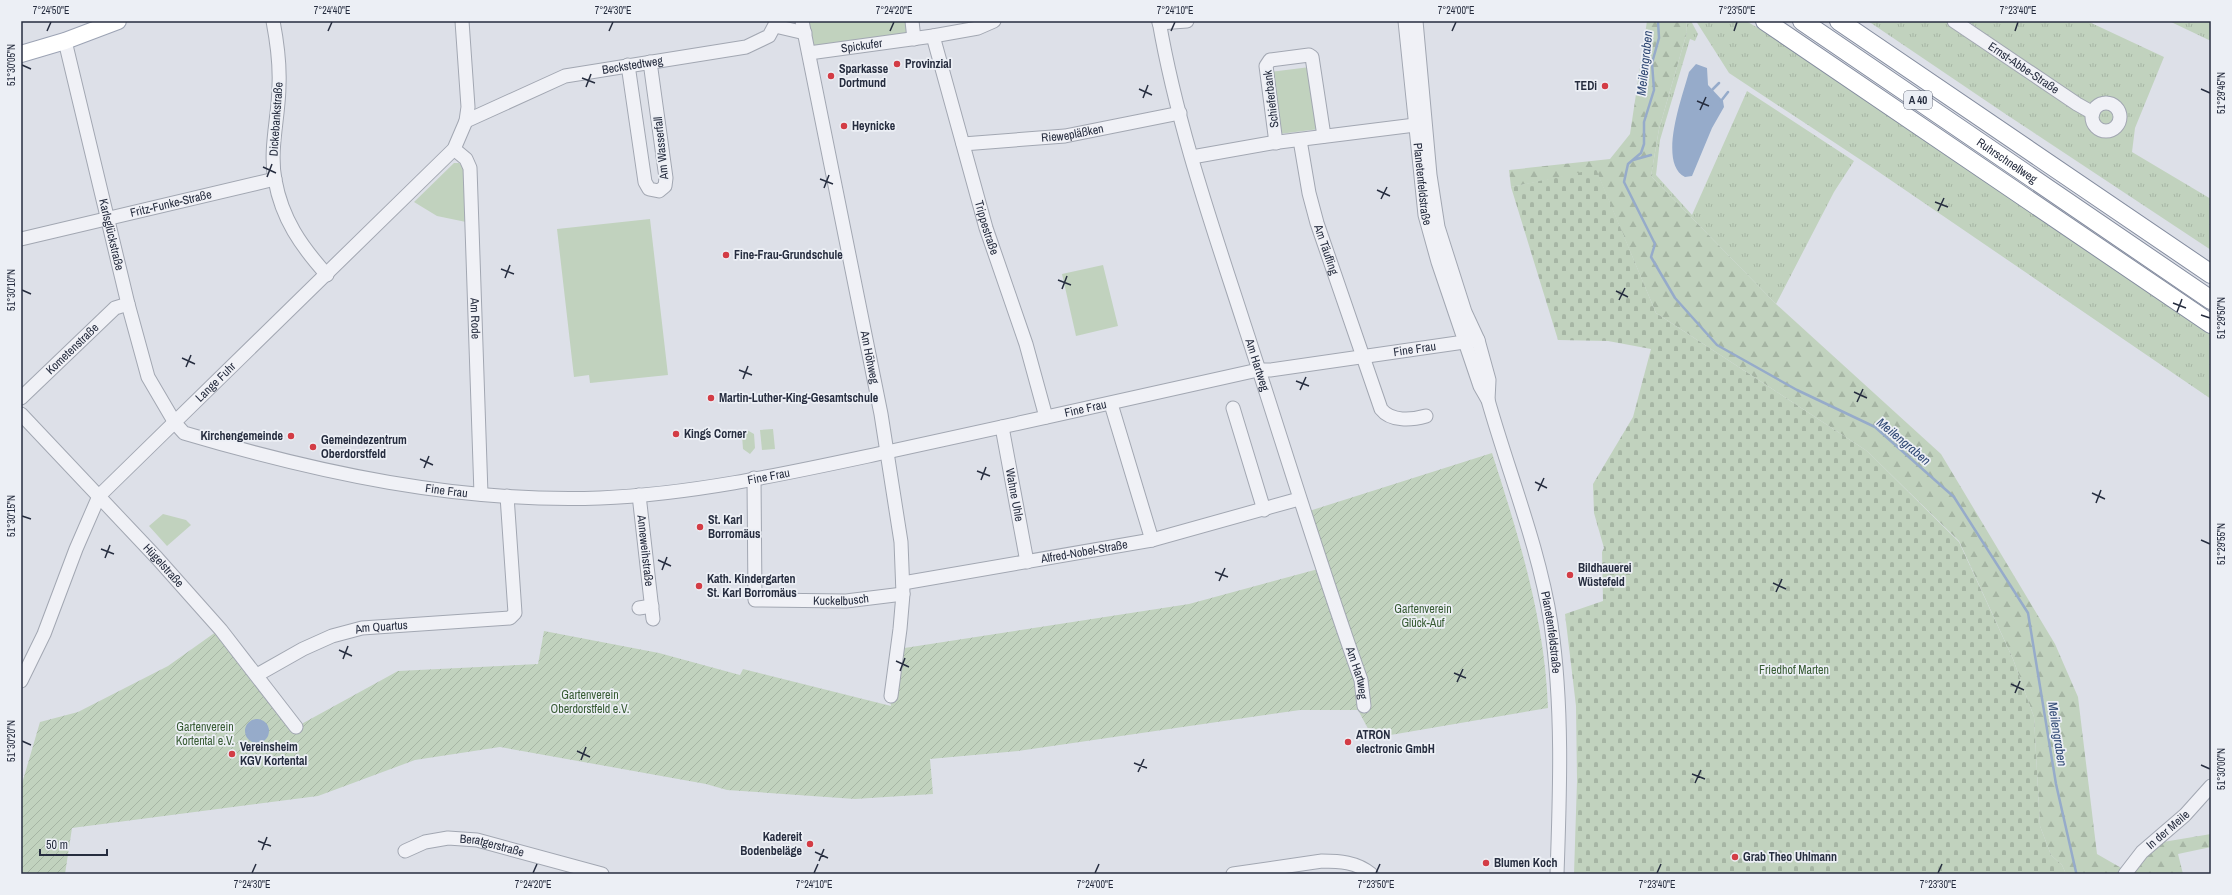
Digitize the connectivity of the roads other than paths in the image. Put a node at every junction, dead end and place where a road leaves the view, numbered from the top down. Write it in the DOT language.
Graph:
graph roads {
  1 [pos="118,21"];
  2 [pos="274,21"];
  3 [pos="462,21"];
  4 [pos="912,21"];
  5 [pos="994,21"];
  6 [pos="1187,21"];
  7 [pos="1405,21"];
  8 [pos="1416,21"];
  9 [pos="1766,21"];
  10 [pos="1802,21"];
  11 [pos="1839,21"];
  12 [pos="1955,21"];
  13 [pos="1159,22"];
  14 [pos="776,23"];
  15 [pos="804,27"];
  16 [pos="933,36"];
  17 [pos="914,39"];
  18 [pos="65,41"];
  19 [pos="809,53"];
  20 [pos="21,54"];
  21 [pos="650,62"];
  22 [pos="628,65"];
  23 [pos="1180,113"];
  24 [pos="2093,113"];
  25 [pos="466,121"];
  26 [pos="1415,125"];
  27 [pos="1324,136"];
  28 [pos="1300,140"];
  29 [pos="1276,143"];
  30 [pos="963,144"];
  31 [pos="454,149"];
  32 [pos="1192,157"];
  33 [pos="274,179"];
  34 [pos="107,218"];
  35 [pos="2139,226"];
  36 [pos="21,239"];
  37 [pos="2211,261"];
  38 [pos="2211,274"];
  39 [pos="327,275"];
  40 [pos="2211,300"];
  41 [pos="128,304"];
  42 [pos="2211,324"];
  43 [pos="1472,341"];
  44 [pos="1364,357"];
  45 [pos="1258,370"];
  46 [pos="21,398"];
  47 [pos="1111,404"];
  48 [pos="1232,408"];
  49 [pos="1426,416"];
  50 [pos="1046,417"];
  51 [pos="23,420"];
  52 [pos="175,423"];
  53 [pos="1002,427"];
  54 [pos="888,452"];
  55 [pos="754,478"];
  56 [pos="481,494"];
  57 [pos="639,495"];
  58 [pos="99,496"];
  59 [pos="507,496"];
  60 [pos="1299,499"];
  61 [pos="1264,510"];
  62 [pos="1152,540"];
  63 [pos="1027,562"];
  64 [pos="903,589"];
  65 [pos="648,611"];
  66 [pos="256,675"];
  67 [pos="21,681"];
  68 [pos="891,696"];
  69 [pos="1364,706"];
  70 [pos="296,727"];
  71 [pos="2211,786"];
  72 [pos="405,851"];
  73 [pos="602,874"];
  74 [pos="1233,874"];
  75 [pos="1371,874"];
  76 [pos="1557,874"];
  77 [pos="2125,874"];
  1 -- 18 [label="main road"];
  2 -- 33 [label="street, Dickebankstraße"];
  3 -- 25 [label="street"];
  4 -- 17 [label="street"];
  5 -- 16 [label="street, Spickufer"];
  6 -- 13 [label="street"];
  7 -- 26 [label="street, Planetenfeldstraße"];
  8 -- 43 [label="street, Planetenfeldstraße"];
  9 -- 42 [label="highway"];
  10 -- 40 [label="highway, Ruhrschnellweg / A 40"];
  11 -- 35 [label="highway, Ruhrschnellweg / A 40"];
  12 -- 24 [label="street, Ernst-Abbe-Straße"];
  13 -- 23 [label="street, Am Hartweg"];
  14 -- 15 [label="street, Beckstedtweg"];
  14 -- 21 [label="street, Beckstedtweg"];
  15 -- 19 [label="street, Am Höhweg"];
  16 -- 17 [label="street, Spickufer"];
  16 -- 30 [label="street, Trippestraße"];
  17 -- 19 [label="street, Spickufer"];
  18 -- 20 [label="main road"];
  18 -- 34 [label="street, Karlsglückstraße"];
  19 -- 54 [label="street, Am Höhweg"];
  21 -- 22 [label="street, Beckstedtweg"];
  21 -- 22 [label="street, Am Wasserfall"];
  22 -- 25 [label="street, Beckstedtweg"];
  23 -- 30 [label="street, Riewepläßken"];
  23 -- 32 [label="street, Am Hartweg"];
  25 -- 31 [label="street, Lange Fuhr"];
  26 -- 27 [label="street, Schieferbank"];
  26 -- 43 [label="street, Planetenfeldstraße"];
  27 -- 28 [label="street, Schieferbank"];
  27 -- 29 [label="street, Schieferbank"];
  28 -- 29 [label="street, Schieferbank"];
  28 -- 44 [label="street, Am Täufling"];
  29 -- 32 [label="street, Schieferbank"];
  30 -- 50 [label="street, Trippestraße"];
  31 -- 39 [label="street, Lange Fuhr"];
  31 -- 56 [label="street, Am Rode"];
  32 -- 45 [label="street, Am Hartweg"];
  33 -- 34 [label="street, Fritz-Funke-Straße"];
  33 -- 39 [label="street, Dickebankstraße"];
  34 -- 36 [label="street, Fritz-Funke-Straße"];
  34 -- 41 [label="street, Karlsglückstraße"];
  35 -- 37 [label="highway"];
  35 -- 38 [label="highway, Ruhrschnellweg / A 40"];
  39 -- 52 [label="street, Lange Fuhr"];
  41 -- 46 [label="street, Kometenstraße"];
  41 -- 52 [label="street, Karlsglückstraße"];
  43 -- 44 [label="street, Fine Frau"];
  43 -- 76 [label="street, Planetenfeldstraße"];
  44 -- 45 [label="street, Fine Frau"];
  44 -- 49 [label="street"];
  45 -- 47 [label="street, Fine Frau"];
  45 -- 60 [label="street, Am Hartweg"];
  47 -- 50 [label="street, Fine Frau"];
  47 -- 62 [label="street"];
  48 -- 61 [label="street"];
  50 -- 53 [label="street, Fine Frau"];
  51 -- 58 [label="street, Hügelstraße"];
  52 -- 56 [label="street, Fine Frau"];
  52 -- 58 [label="street, Lange Fuhr"];
  53 -- 54 [label="street, Fine Frau"];
  53 -- 63 [label="street, Wahne Uhle"];
  54 -- 55 [label="street, Fine Frau"];
  54 -- 64 [label="street, Am Höhweg"];
  55 -- 57 [label="street, Fine Frau"];
  55 -- 64 [label="street, Kuckelbusch"];
  56 -- 59 [label="street, Fine Frau"];
  57 -- 59 [label="street, Fine Frau"];
  57 -- 65 [label="street, Anneweihstraße"];
  58 -- 66 [label="street, Hügelstraße"];
  58 -- 67 [label="street, Lange Fuhr"];
  59 -- 66 [label="street, Am Quartus"];
  60 -- 61 [label="street, Alfred-Nobel-Straße"];
  60 -- 69 [label="street, Am Hartweg"];
  61 -- 62 [label="street, Alfred-Nobel-Straße"];
  62 -- 63 [label="street, Alfred-Nobel-Straße"];
  63 -- 64 [label="street, Alfred-Nobel-Straße"];
  64 -- 68 [label="street, Am Höhweg"];
  66 -- 70 [label="street, Hügelstraße"];
  71 -- 77 [label="street, In der Meile"];
  72 -- 73 [label="street, Beratgerstraße"];
  74 -- 75 [label="street"];
}
